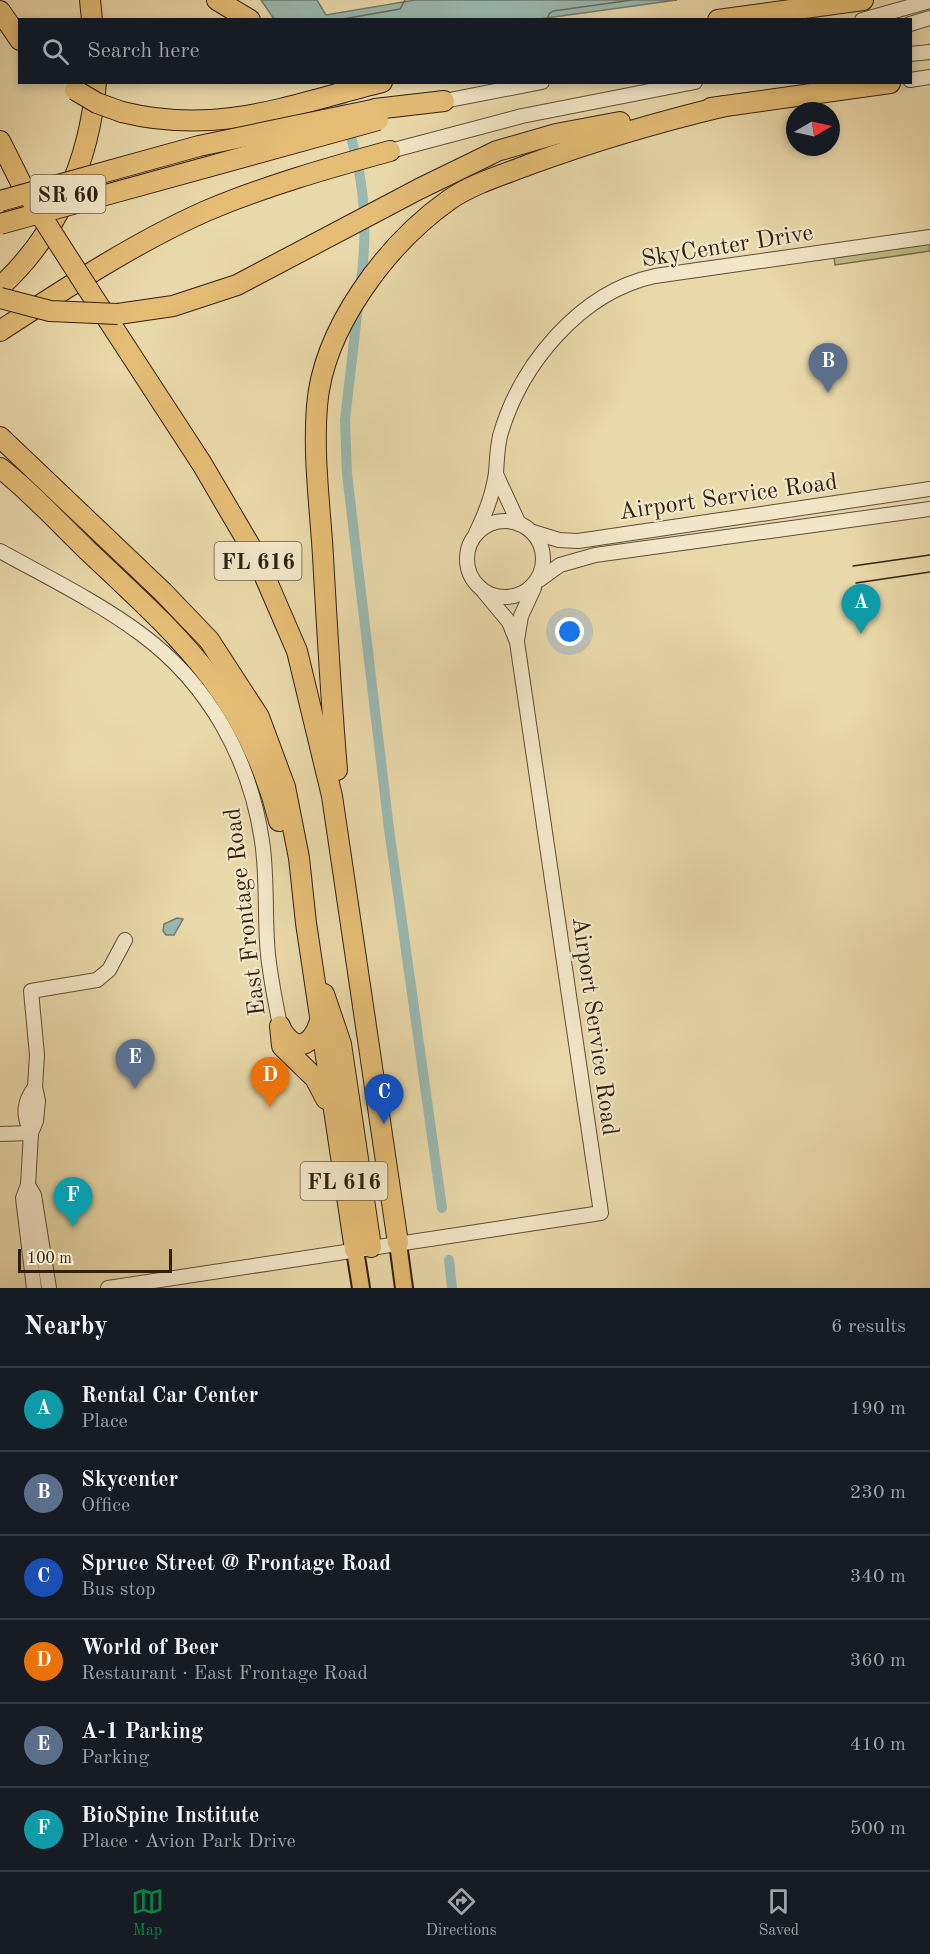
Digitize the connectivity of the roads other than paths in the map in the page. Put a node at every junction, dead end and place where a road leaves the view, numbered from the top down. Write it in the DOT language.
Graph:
graph roads {
  1 [pos="90,0"];
  2 [pos="217,0"];
  3 [pos="863,0"];
  4 [pos="916,0"];
  5 [pos="930,1"];
  6 [pos="0,11"];
  7 [pos="92,18"];
  8 [pos="247,18"];
  9 [pos="732,18"];
  10 [pos="866,18"];
  11 [pos="868,18"];
  12 [pos="930,18"];
  13 [pos="912,23"];
  14 [pos="18,37"];
  15 [pos="930,52"];
  16 [pos="912,54"];
  17 [pos="930,79"];
  18 [pos="912,81"];
  19 [pos="96,84"];
  20 [pos="376,84"];
  21 [pos="532,84"];
  22 [pos="685,84"];
  23 [pos="884,84"];
  24 [pos="70,86"];
  25 [pos="444,101"];
  26 [pos="725,106"];
  27 [pos="376,115"];
  28 [pos="0,141"];
  29 [pos="390,151"];
  30 [pos="0,201"];
  31 [pos="0,224"];
  32 [pos="930,237"];
  33 [pos="0,287"];
  34 [pos="0,298"];
  35 [pos="0,331"];
  36 [pos="0,437"];
  37 [pos="0,468"];
  38 [pos="496,474"];
  39 [pos="930,489"];
  40 [pos="930,509"];
  41 [pos="519,524"];
  42 [pos="533,531"];
  43 [pos="477,533"];
  44 [pos="0,551"];
  45 [pos="538,581"];
  46 [pos="484,592"];
  47 [pos="517,642"];
  48 [pos="344,869"];
  49 [pos="306,923"];
  50 [pos="125,940"];
  51 [pos="310,954"];
  52 [pos="320,1021"];
  53 [pos="280,1026"];
  54 [pos="333,1112"];
  55 [pos="31,1133"];
  56 [pos="0,1134"];
  57 [pos="28,1185"];
  58 [pos="398,1243"];
  59 [pos="363,1248"];
  60 [pos="34,1288"];
  61 [pos="49,1288"];
  62 [pos="108,1288"];
  63 [pos="361,1288"];
  64 [pos="404,1288"];
  1 -- 7 [label="highway"];
  2 -- 8 [label="highway"];
  3 -- 9 [label="highway"];
  4 -- 10 [label="street"];
  5 -- 11 [label="street"];
  6 -- 14 [label="highway"];
  12 -- 13 [label="street"];
  15 -- 16 [label="street"];
  17 -- 18 [label="street"];
  19 -- 33 [label="highway, SR 60"];
  20 -- 24 [label="highway, bridge"];
  21 -- 25 [label="street"];
  22 -- 29 [label="street"];
  23 -- 26 [label="highway"];
  25 -- 27 [label="highway"];
  26 -- 34 [label="highway, bridge"];
  26 -- 48 [label="highway"];
  27 -- 30 [label="highway, bridge"];
  27 -- 31 [label="highway, bridge"];
  28 -- 48 [label="highway, FL 616, bridge"];
  29 -- 35 [label="highway"];
  32 -- 38 [label="street, SkyCenter Drive"];
  36 -- 49 [label="highway, FL 616"];
  37 -- 49 [label="highway"];
  38 -- 41 [label="street"];
  38 -- 43 [label="street, SkyCenter Drive"];
  39 -- 42 [label="street, Airport Service Road"];
  40 -- 45 [label="street, Airport Service Road"];
  41 -- 42 [label="street"];
  41 -- 43 [label="street"];
  42 -- 45 [label="street"];
  43 -- 46 [label="street"];
  44 -- 53 [label="street, East Frontage Road"];
  45 -- 46 [label="street"];
  45 -- 47 [label="street, Airport Service Road"];
  46 -- 47 [label="street, Airport Service Road"];
  47 -- 58 [label="street, Airport Service Road"];
  48 -- 58 [label="highway, FL 616"];
  49 -- 51 [label="highway, FL 616"];
  50 -- 55 [label="street"];
  51 -- 52 [label="highway, FL 616"];
  51 -- 59 [label="highway"];
  52 -- 53 [label="highway"];
  52 -- 54 [label="highway, FL 616"];
  53 -- 54 [label="highway"];
  54 -- 59 [label="highway, FL 616"];
  55 -- 56 [label="street"];
  55 -- 57 [label="street"];
  57 -- 60 [label="street"];
  57 -- 61 [label="street"];
  58 -- 59 [label="street"];
  58 -- 64 [label="main road, FL 616"];
  59 -- 62 [label="street"];
  59 -- 63 [label="main road, FL 616"];
}
